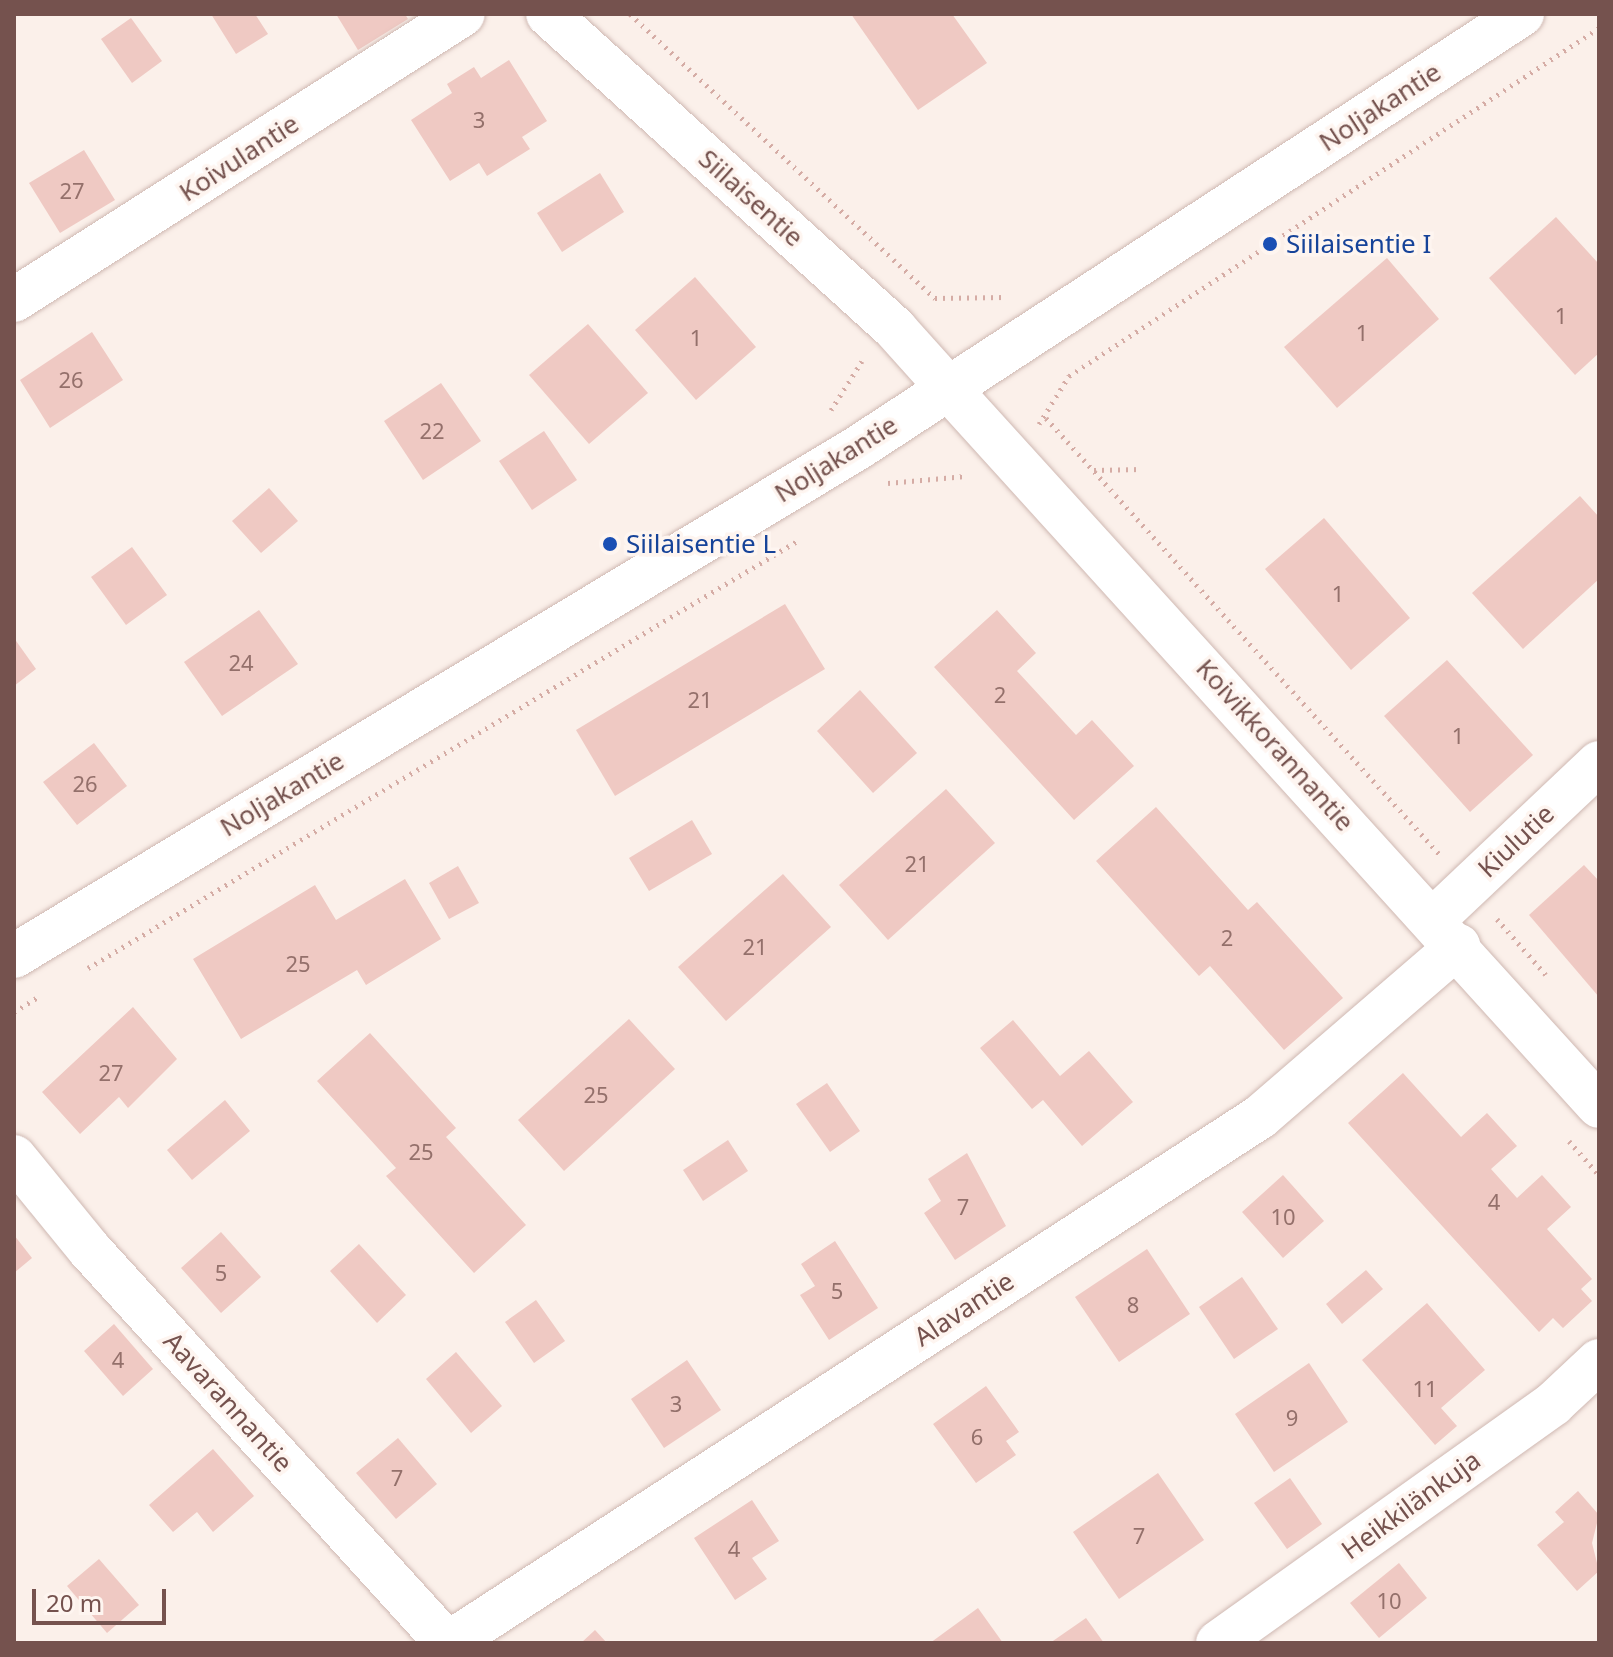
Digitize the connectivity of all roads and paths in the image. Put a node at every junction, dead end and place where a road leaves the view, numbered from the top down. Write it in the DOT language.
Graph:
graph roads {
  1 [pos="463,14"];
  2 [pos="548,14"];
  3 [pos="630,14"];
  4 [pos="1522,14"];
  5 [pos="14,300"];
  6 [pos="1035,331"];
  7 [pos="1069,376"];
  8 [pos="948,388"];
  9 [pos="1046,418"];
  10 [pos="1142,469"];
  11 [pos="1093,470"];
  12 [pos="1599,763"];
  13 [pos="1468,886"];
  14 [pos="1446,933"];
  15 [pos="14,956"];
  16 [pos="1559,989"];
  17 [pos="1599,1106"];
  18 [pos="14,1157"];
  19 [pos="1599,1361"];
  20 [pos="448,1643"];
  21 [pos="1218,1643"];
  1 -- 5 [label="street, Koivulantie"];
  2 -- 8 [label="street, Siilaisentie"];
  3 -- 6 [label="path"];
  4 -- 6 [label="street, Noljakantie"];
  6 -- 7 [label="path"];
  6 -- 8 [label="street, Noljakantie"];
  8 -- 14 [label="street, Koivikkorannantie"];
  8 -- 15 [label="street, Noljakantie"];
  9 -- 11 [label="path"];
  10 -- 11 [label="path"];
  11 -- 13 [label="path"];
  12 -- 13 [label="street, Kiulutie"];
  13 -- 14 [label="street, Kiulutie"];
  13 -- 16 [label="path"];
  14 -- 17 [label="street, Koivikkorannantie"];
  14 -- 20 [label="street, Alavantie"];
  18 -- 20 [label="street, Aavarannantie"];
  19 -- 21 [label="street, Heikkilänkuja"];
}
